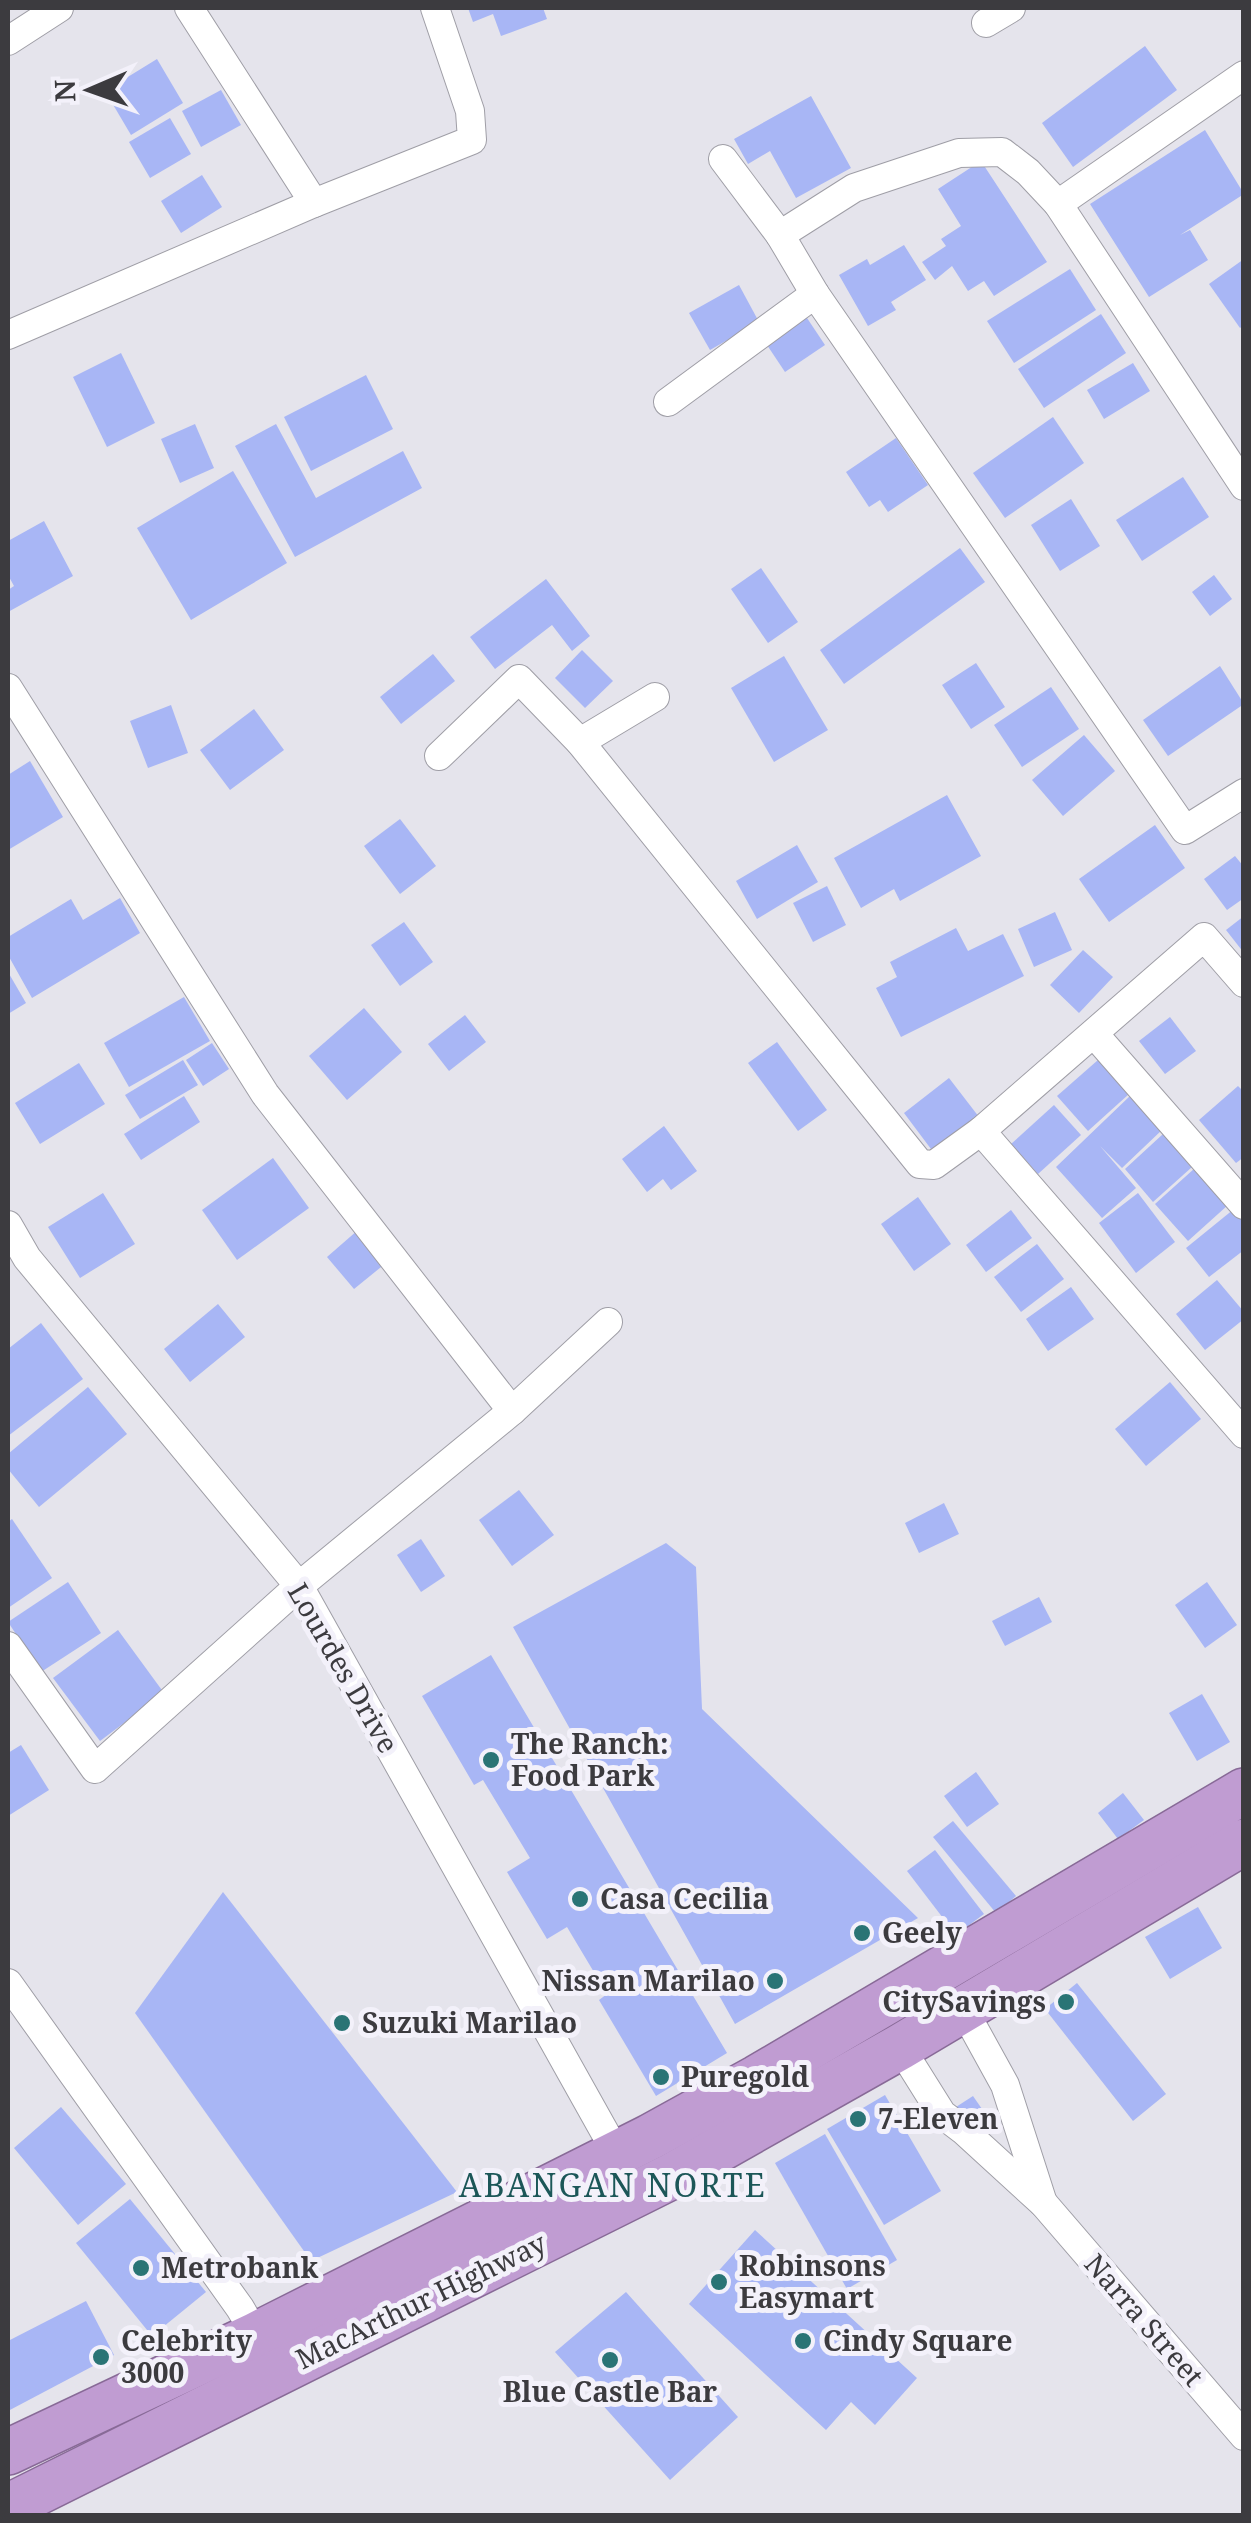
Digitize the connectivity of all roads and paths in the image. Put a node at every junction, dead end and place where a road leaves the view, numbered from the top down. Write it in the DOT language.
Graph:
graph roads {
  1 [pos="59,8"];
  2 [pos="189,8"];
  3 [pos="435,8"];
  4 [pos="1010,8"];
  5 [pos="986,23"];
  6 [pos="8,41"];
  7 [pos="1244,75"];
  8 [pos="723,158"];
  9 [pos="314,202"];
  10 [pos="1058,204"];
  11 [pos="780,235"];
  12 [pos="815,294"];
  13 [pos="8,335"];
  14 [pos="668,402"];
  15 [pos="1244,486"];
  16 [pos="8,688"];
  17 [pos="655,697"];
  18 [pos="580,742"];
  19 [pos="439,756"];
  20 [pos="1244,793"];
  21 [pos="1244,983"];
  22 [pos="1095,1035"];
  23 [pos="981,1132"];
  24 [pos="1244,1205"];
  25 [pos="8,1226"];
  26 [pos="608,1322"];
  27 [pos="512,1411"];
  28 [pos="1244,1434"];
  29 [pos="300,1586"];
  30 [pos="8,1646"];
  31 [pos="1244,1791"];
  32 [pos="1244,1842"];
  33 [pos="8,1983"];
  34 [pos="962,2007"];
  35 [pos="900,2047"];
  36 [pos="617,2154"];
  37 [pos="1044,2204"];
  38 [pos="256,2335"];
  39 [pos="1244,2436"];
  40 [pos="8,2452"];
  41 [pos="8,2507"];
  1 -- 6 [label="street"];
  2 -- 9 [label="street"];
  3 -- 9 [label="street"];
  4 -- 5 [label="street"];
  7 -- 10 [label="street"];
  8 -- 11 [label="street"];
  9 -- 13 [label="street"];
  10 -- 11 [label="street"];
  10 -- 15 [label="street"];
  11 -- 12 [label="street"];
  12 -- 14 [label="street"];
  12 -- 20 [label="street"];
  16 -- 27 [label="street"];
  17 -- 18 [label="street"];
  18 -- 19 [label="street"];
  18 -- 23 [label="street"];
  21 -- 22 [label="street"];
  22 -- 23 [label="street"];
  22 -- 24 [label="street"];
  23 -- 28 [label="street"];
  25 -- 29 [label="street, Lourdes Drive"];
  26 -- 27 [label="street"];
  27 -- 29 [label="street"];
  29 -- 30 [label="street"];
  29 -- 36 [label="street, Lourdes Drive"];
  31 -- 36 [label="highway, MacArthur Highway"];
  32 -- 34 [label="highway, MacArthur Highway"];
  33 -- 38 [label="street"];
  34 -- 35 [label="highway, MacArthur Highway"];
  34 -- 37 [label="street, Narra Street"];
  35 -- 37 [label="street, Narra Street"];
  35 -- 41 [label="highway, MacArthur Highway"];
  36 -- 38 [label="highway, MacArthur Highway"];
  37 -- 39 [label="street, Narra Street"];
  38 -- 40 [label="highway, MacArthur Highway"];
}
